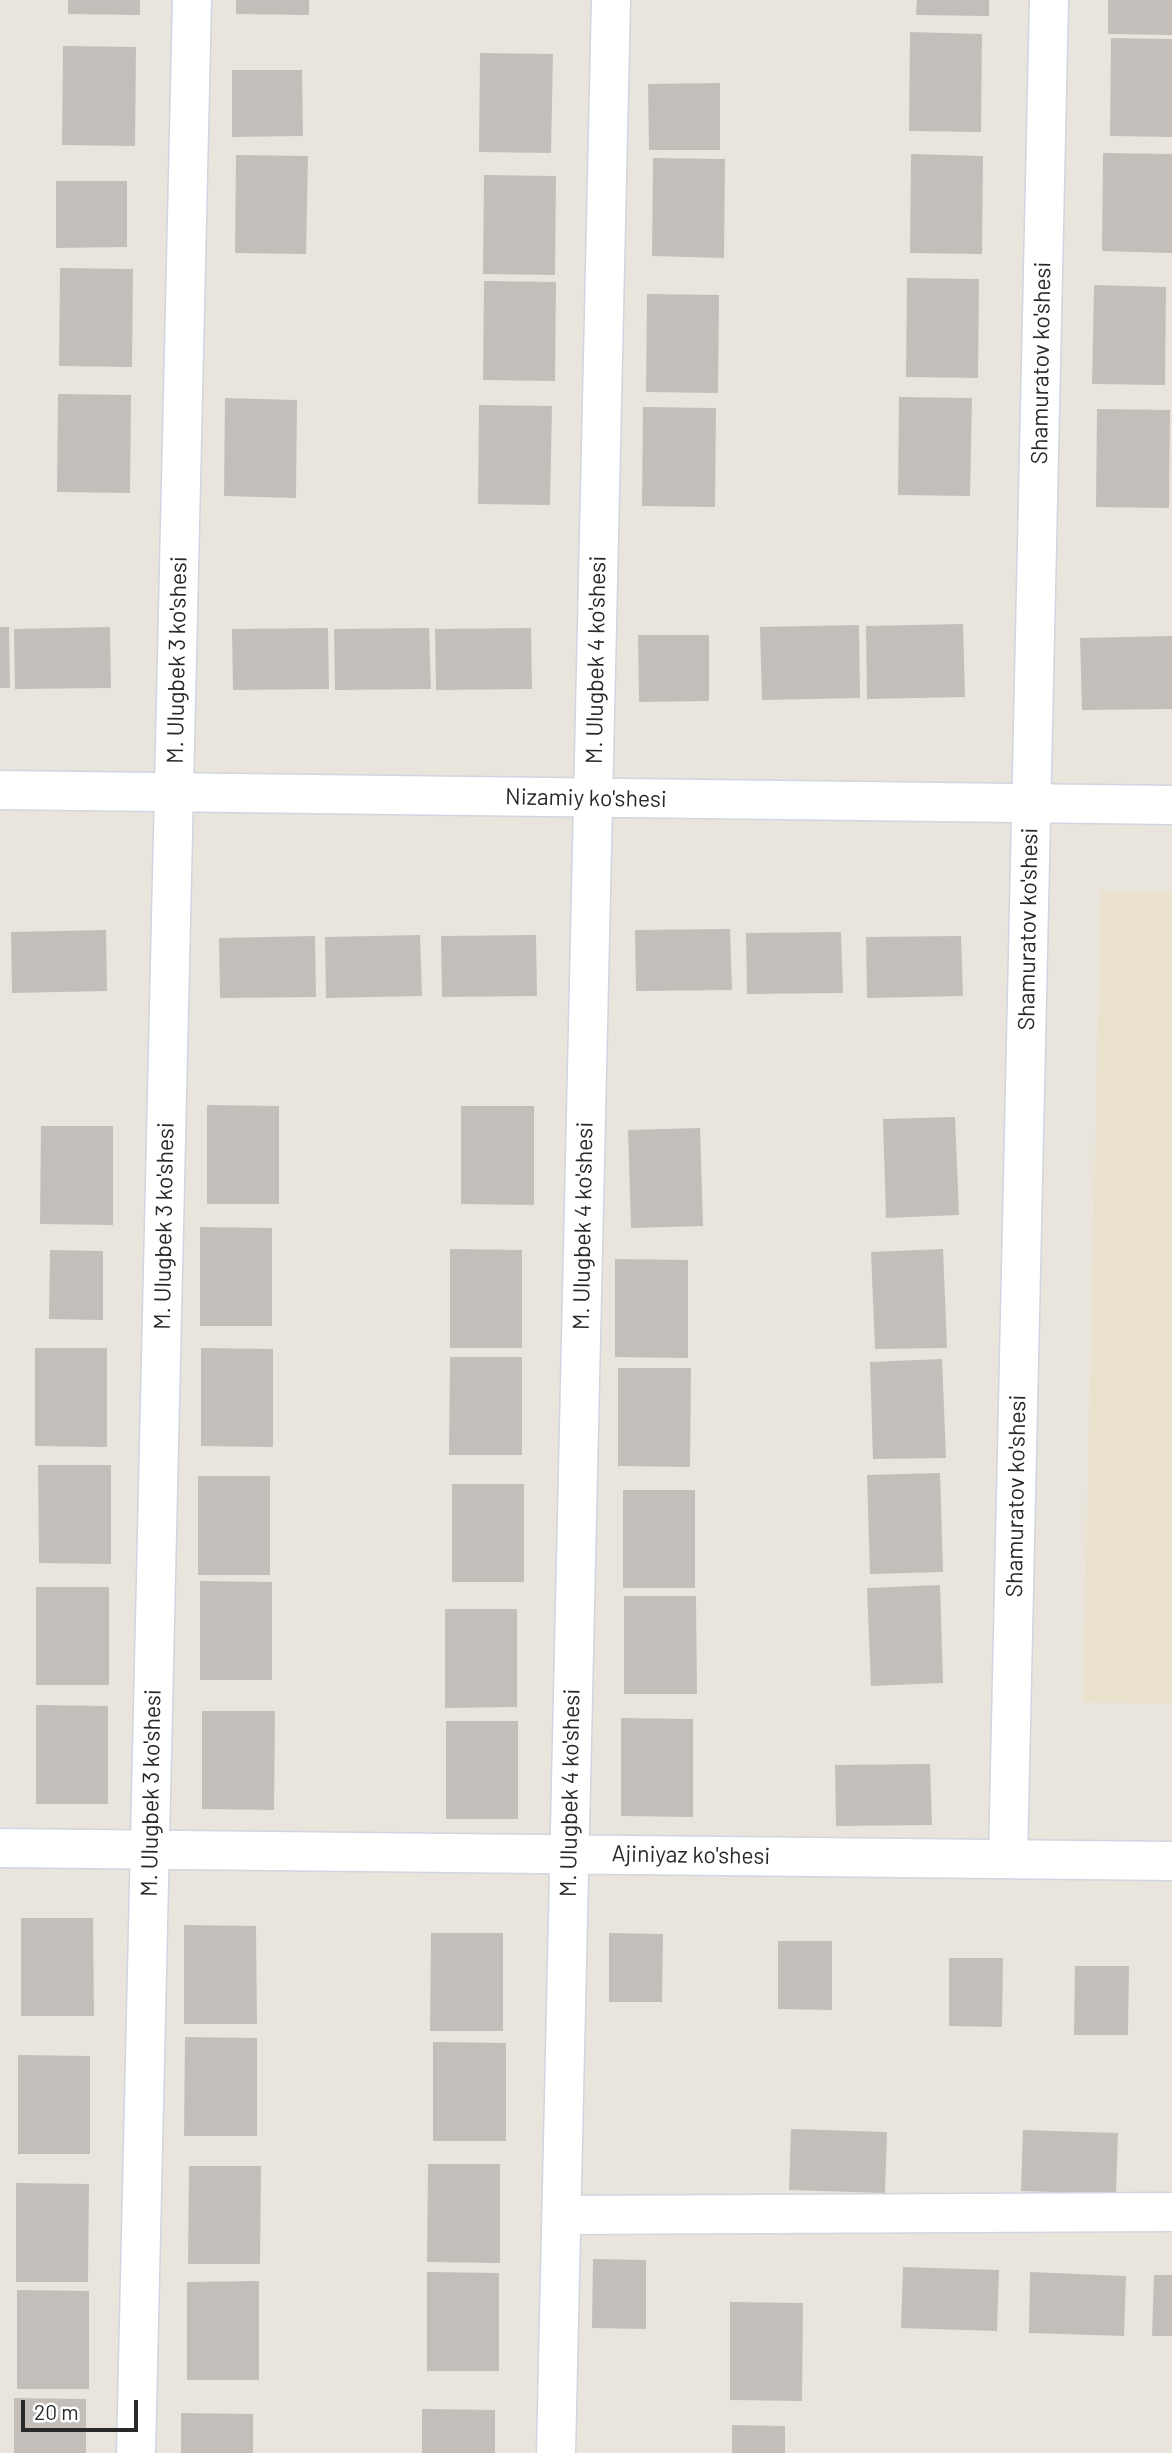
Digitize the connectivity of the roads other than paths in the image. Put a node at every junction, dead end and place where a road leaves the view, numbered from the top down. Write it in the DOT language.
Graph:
graph roads {
  1 [pos="192,0"];
  2 [pos="611,0"];
  3 [pos="1049,0"];
  4 [pos="0,790"];
  5 [pos="174,792"];
  6 [pos="593,798"];
  7 [pos="1031,803"];
  8 [pos="1172,805"];
  9 [pos="0,1848"];
  10 [pos="149,1849"];
  11 [pos="569,1854"];
  12 [pos="1008,1859"];
  13 [pos="1172,1861"];
  14 [pos="1172,2212"];
  15 [pos="561,2215"];
  16 [pos="136,2453"];
  17 [pos="556,2453"];
  1 -- 5 [label="street, M. Ulugbek 3 ko'shesi"];
  2 -- 6 [label="street, M. Ulugbek 4 ko'shesi"];
  3 -- 7 [label="street, Shamuratov ko'shesi"];
  4 -- 5 [label="street, Nizamiy ko'shesi"];
  5 -- 6 [label="street, Nizamiy ko'shesi"];
  5 -- 10 [label="street, M. Ulugbek 3 ko'shesi"];
  6 -- 7 [label="street, Nizamiy ko'shesi"];
  6 -- 11 [label="street, M. Ulugbek 4 ko'shesi"];
  7 -- 8 [label="street, Nizamiy ko'shesi"];
  7 -- 12 [label="street, Shamuratov ko'shesi"];
  9 -- 10 [label="street, Ajiniyaz ko'shesi"];
  10 -- 11 [label="street, Ajiniyaz ko'shesi"];
  10 -- 16 [label="street, M. Ulugbek 3 ko'shesi"];
  11 -- 12 [label="street, Ajiniyaz ko'shesi"];
  11 -- 15 [label="street, M. Ulugbek 4 ko'shesi"];
  12 -- 13 [label="street, Ajiniyaz ko'shesi"];
  14 -- 15 [label="street"];
  15 -- 17 [label="street, M. Ulugbek 4 ko'shesi"];
}
